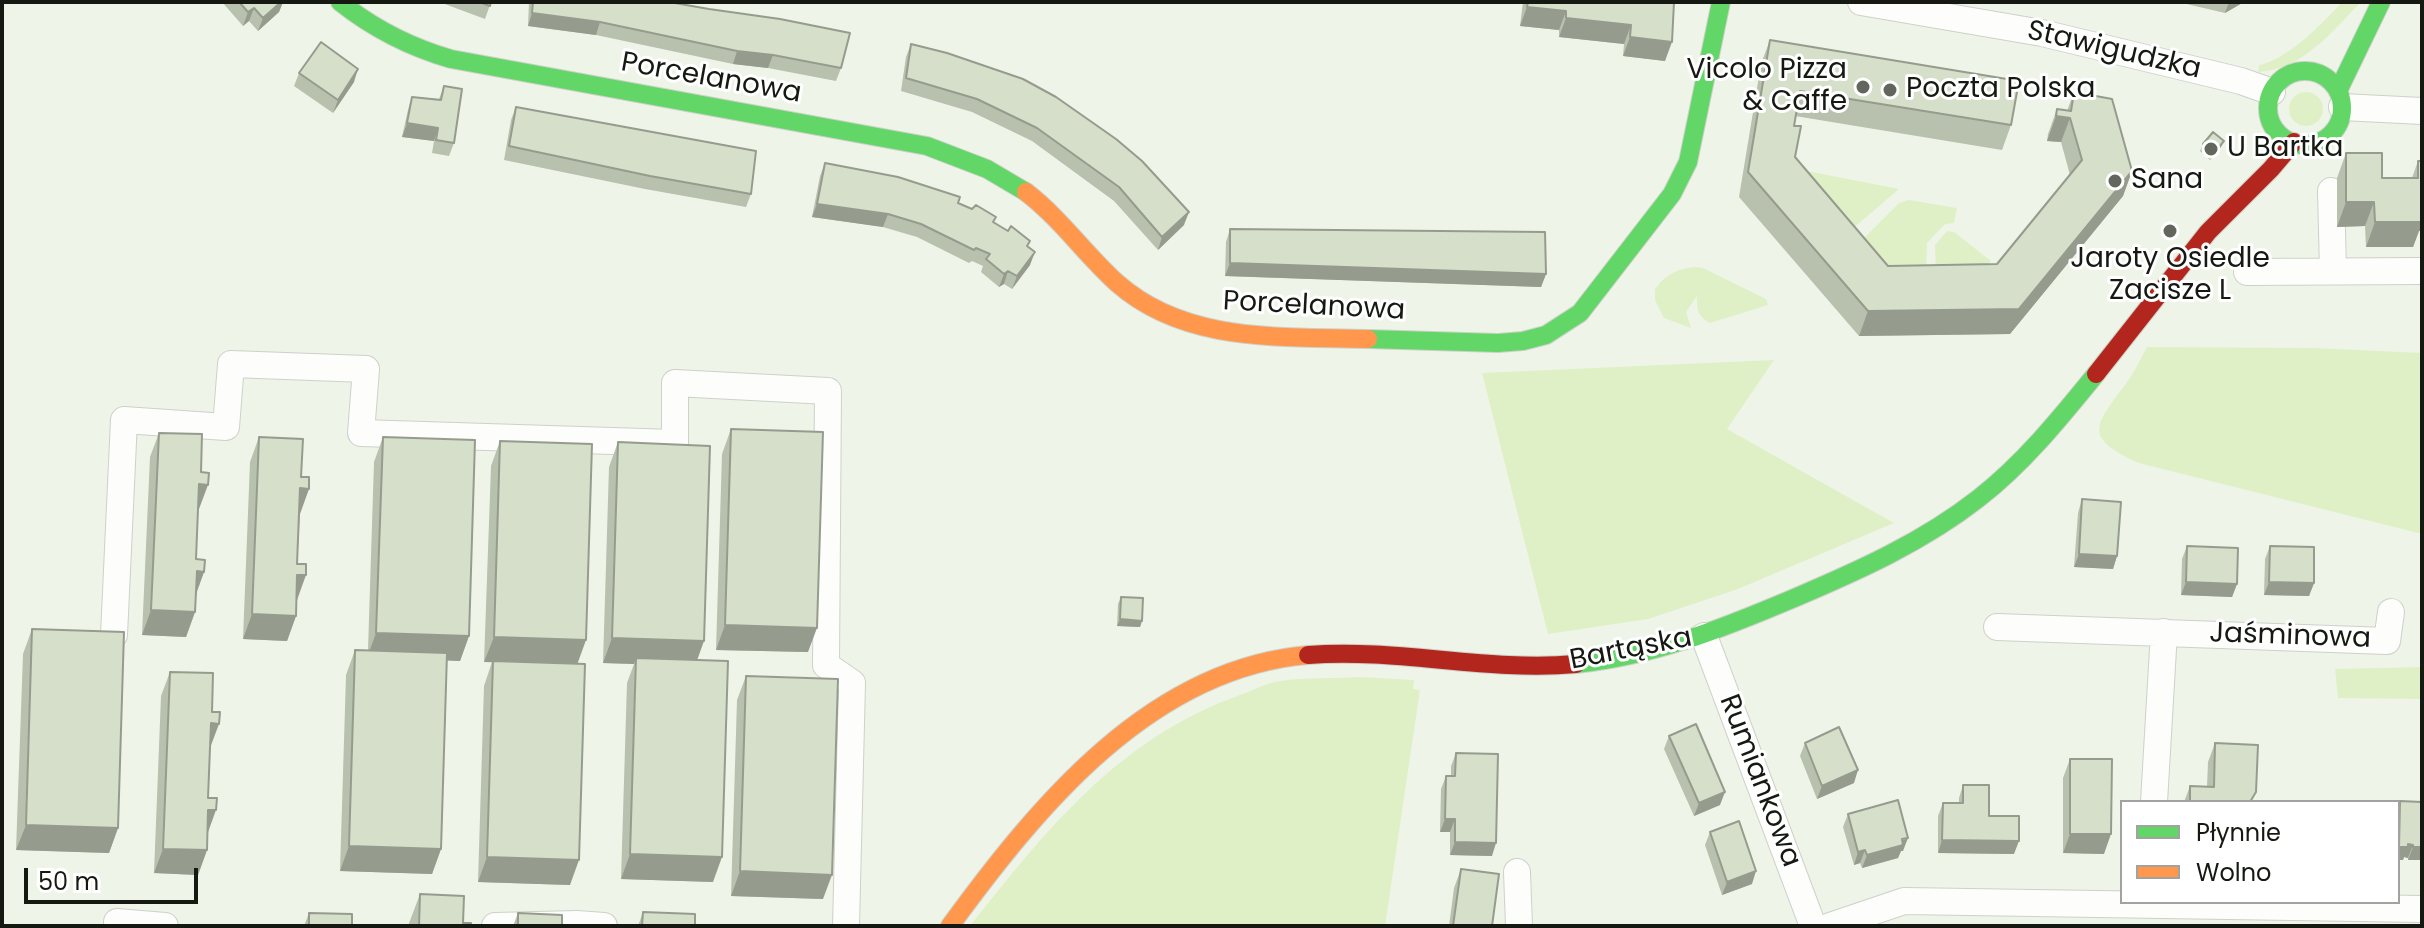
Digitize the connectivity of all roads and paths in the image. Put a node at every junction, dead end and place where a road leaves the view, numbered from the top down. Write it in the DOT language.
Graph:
graph roads {
  1 [pos="340,2"];
  2 [pos="1721,2"];
  3 [pos="1861,2"];
  4 [pos="2377,8"];
  5 [pos="2349,30"];
  6 [pos="2321,53"];
  7 [pos="2304,71"];
  8 [pos="2272,92"];
  9 [pos="2340,99"];
  10 [pos="2422,111"];
  11 [pos="2271,122"];
  12 [pos="2294,142"];
  13 [pos="2331,191"];
  14 [pos="2212,228"];
  15 [pos="2333,271"];
  16 [pos="2422,271"];
  17 [pos="2247,272"];
  18 [pos="2391,612"];
  19 [pos="1997,627"];
  20 [pos="2164,632"];
  21 [pos="114,635"];
  22 [pos="1704,636"];
  23 [pos="2154,800"];
  24 [pos="1517,872"];
  25 [pos="2422,909"];
  26 [pos="2149,911"];
  27 [pos="117,922"];
  28 [pos="165,926"];
  29 [pos="495,926"];
  30 [pos="604,926"];
  31 [pos="846,926"];
  32 [pos="950,926"];
  33 [pos="1519,926"];
  34 [pos="1813,926"];
  35 [pos="1830,926"];
  1 -- 2 [label="street, Porcelanowa"];
  3 -- 8 [label="street, Stawigudzka"];
  4 -- 5 [label="street"];
  4 -- 9 [label="street"];
  6 -- 7 [label="street"];
  7 -- 8 [label="street"];
  7 -- 9 [label="street"];
  8 -- 11 [label="street, Bartąska"];
  9 -- 10 [label="street"];
  9 -- 12 [label="street"];
  11 -- 12 [label="street"];
  11 -- 14 [label="street, Bartąska"];
  12 -- 14 [label="street, Bartąska"];
  13 -- 15 [label="street"];
  14 -- 22 [label="street, Bartąska"];
  15 -- 16 [label="street"];
  15 -- 17 [label="street"];
  18 -- 20 [label="street, Jaśminowa"];
  19 -- 20 [label="street, Jaśminowa"];
  20 -- 23 [label="street"];
  21 -- 31 [label="street"];
  22 -- 32 [label="street, Bartąska"];
  22 -- 34 [label="street, Rumiankowa"];
  24 -- 33 [label="street"];
  25 -- 26 [label="street"];
  26 -- 35 [label="street"];
  27 -- 28 [label="street"];
  29 -- 30 [label="street"];
}
